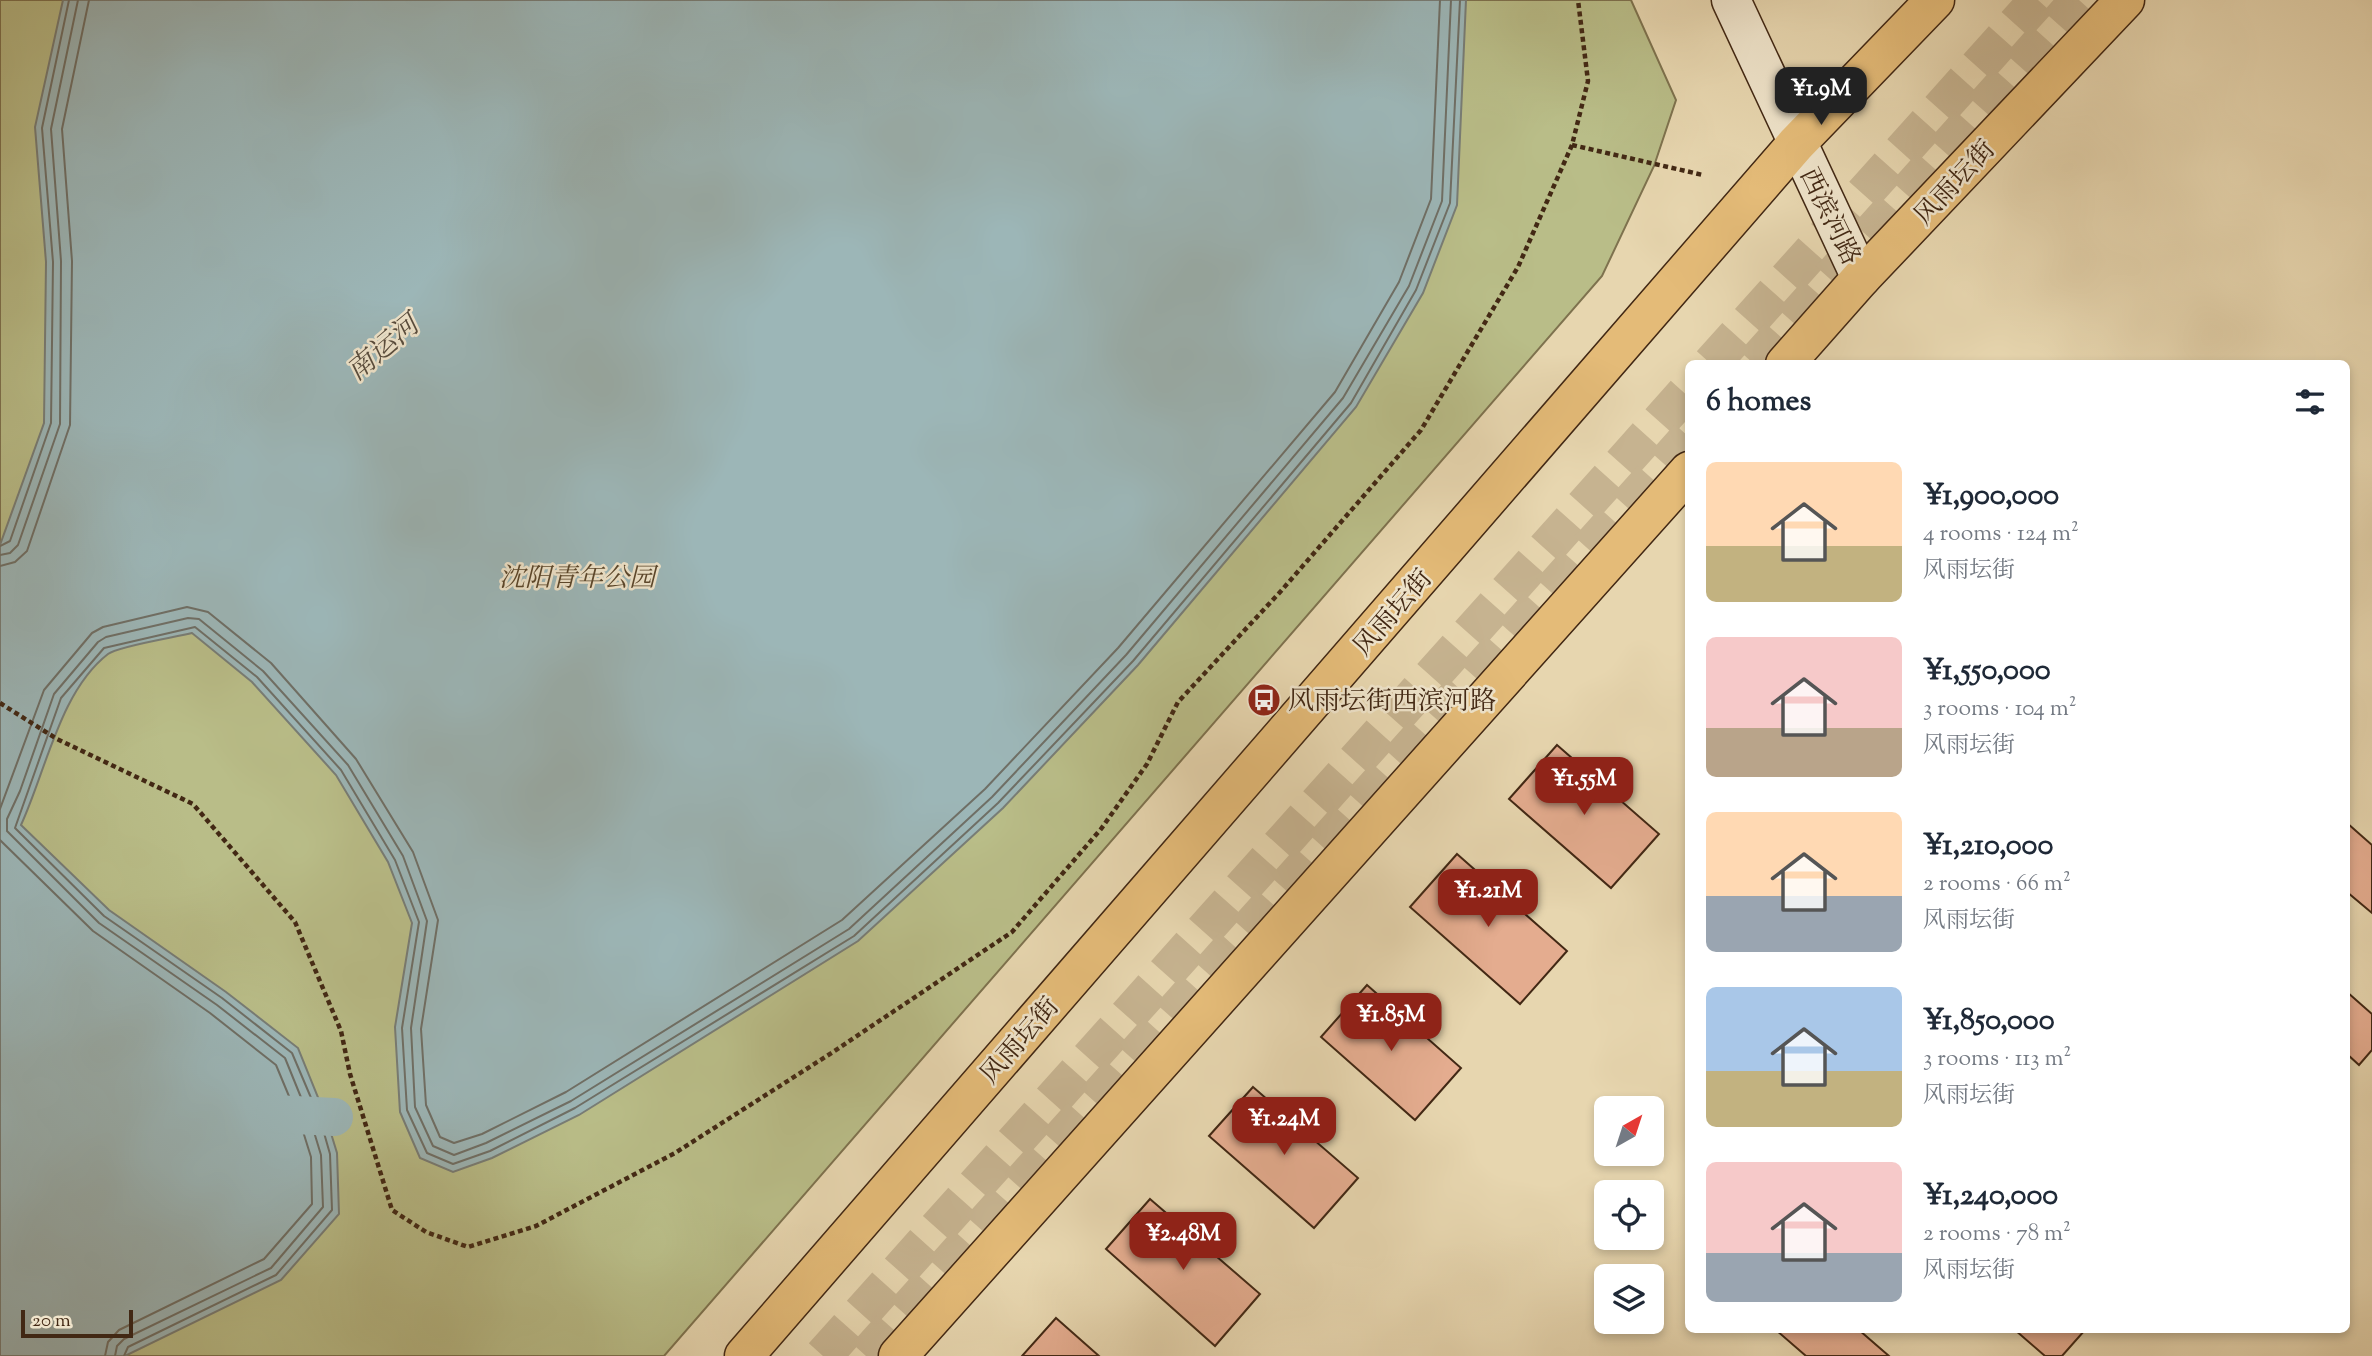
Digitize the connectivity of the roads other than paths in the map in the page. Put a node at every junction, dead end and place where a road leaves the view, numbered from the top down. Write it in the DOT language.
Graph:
graph roads {
  1 [pos="1731,0"];
  2 [pos="1934,0"];
  3 [pos="2124,0"];
  4 [pos="1796,144"];
  5 [pos="1861,278"];
  6 [pos="1788,360"];
  7 [pos="1685,475"];
  8 [pos="744,1356"];
  9 [pos="898,1356"];
  1 -- 4 [label="street, 西滨河路"];
  2 -- 4 [label="main road, 风雨坛街"];
  3 -- 5 [label="main road, 风雨坛街"];
  4 -- 5 [label="street, 西滨河路"];
  4 -- 8 [label="main road, 风雨坛街"];
  5 -- 6 [label="main road, 风雨坛街"];
  7 -- 9 [label="main road"];
}
